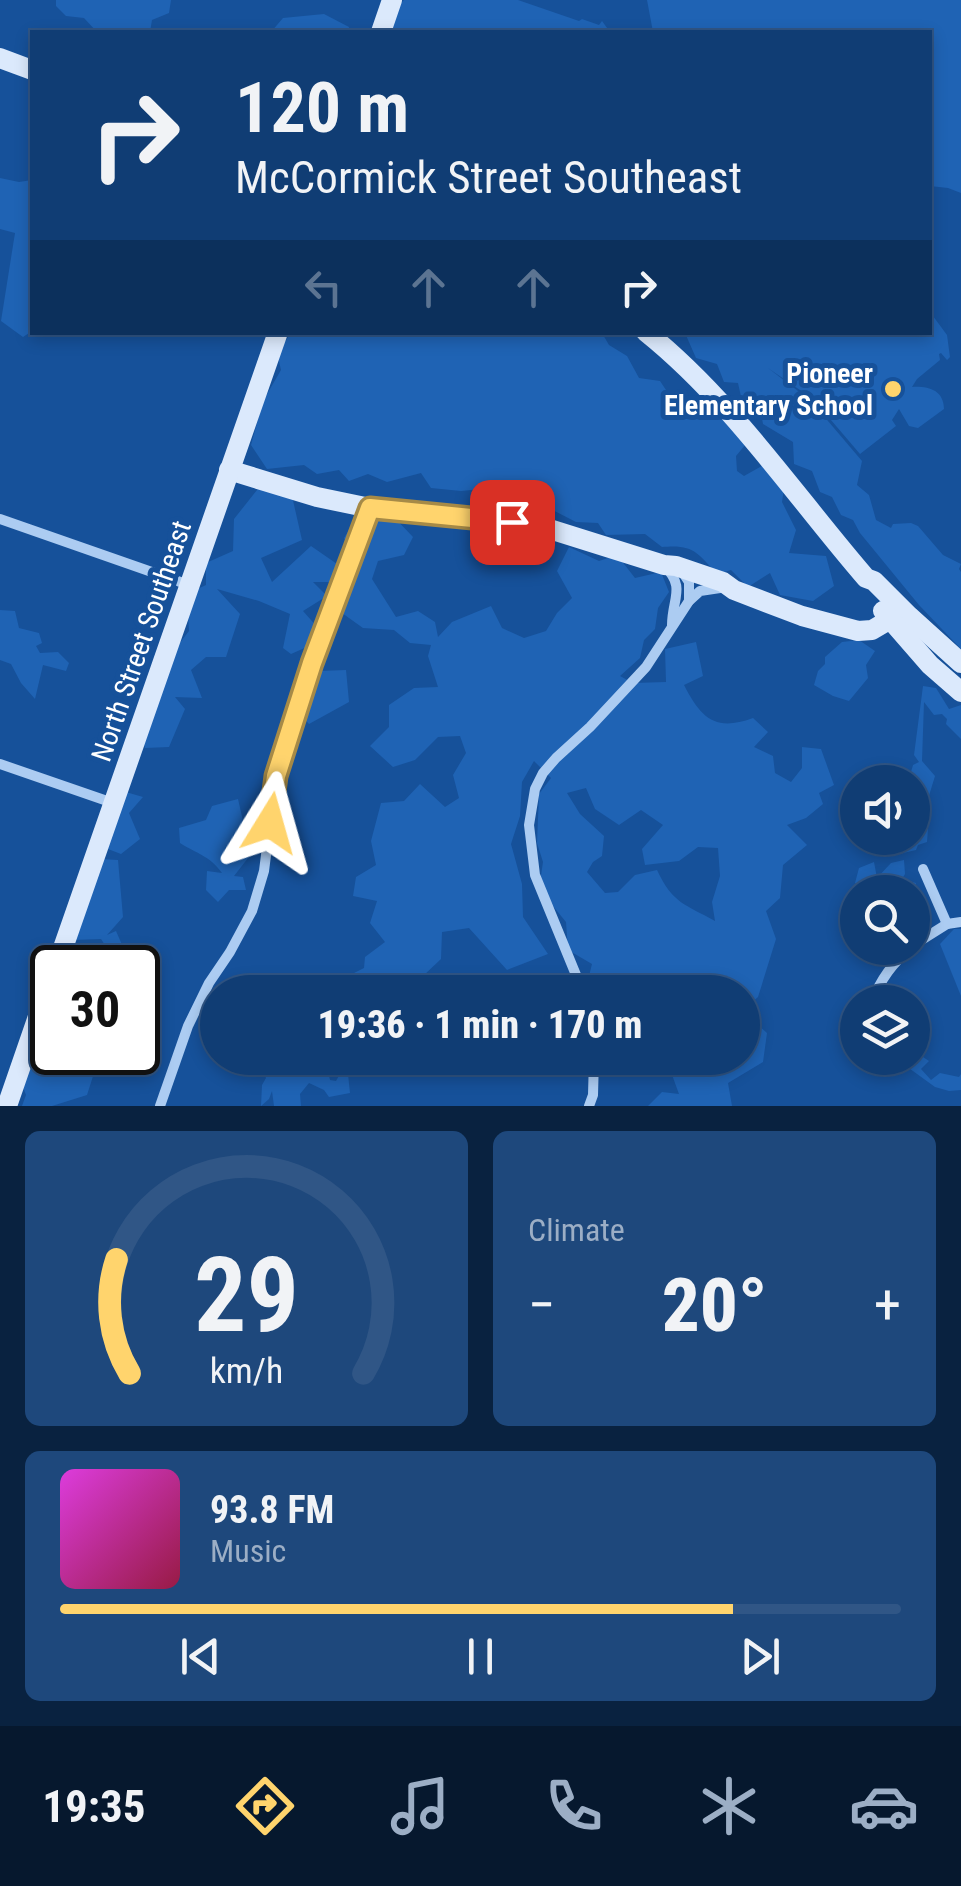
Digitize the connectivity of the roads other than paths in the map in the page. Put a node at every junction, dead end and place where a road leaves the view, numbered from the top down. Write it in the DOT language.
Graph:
graph roads {
  1 [pos="392,0"];
  2 [pos="382,30"];
  3 [pos="0,58"];
  4 [pos="30,69"];
  5 [pos="277,335"];
  6 [pos="649,335"];
  7 [pos="230,470"];
  8 [pos="370,508"];
  9 [pos="0,519"];
  10 [pos="670,566"];
  11 [pos="866,578"];
  12 [pos="190,585"];
  13 [pos="734,590"];
  14 [pos="689,601"];
  15 [pos="889,620"];
  16 [pos="672,626"];
  17 [pos="961,663"];
  18 [pos="961,692"];
  19 [pos="0,764"];
  20 [pos="113,804"];
  21 [pos="923,869"];
  22 [pos="961,922"];
  23 [pos="948,924"];
  24 [pos="930,936"];
  25 [pos="64,945"];
  26 [pos="576,975"];
  27 [pos="30,1040"];
  28 [pos="594,1075"];
  29 [pos="7,1106"];
  30 [pos="160,1106"];
  31 [pos="589,1106"];
  1 -- 2 [label="street"];
  3 -- 4 [label="street"];
  5 -- 7 [label="street, North Street Southeast"];
  6 -- 11 [label="street"];
  7 -- 8 [label="street"];
  7 -- 12 [label="street, North Street Southeast"];
  8 -- 10 [label="street"];
  8 -- 30 [label="street"];
  9 -- 12 [label="street"];
  10 -- 13 [label="street"];
  10 -- 14 [label="street"];
  10 -- 16 [label="street"];
  11 -- 15 [label="street"];
  11 -- 17 [label="street"];
  12 -- 20 [label="street, North Street Southeast"];
  13 -- 14 [label="street"];
  13 -- 15 [label="street"];
  14 -- 16 [label="street"];
  15 -- 18 [label="street"];
  16 -- 26 [label="street"];
  19 -- 20 [label="street"];
  20 -- 25 [label="street, North Street Southeast"];
  21 -- 23 [label="street"];
  22 -- 23 [label="street"];
  23 -- 24 [label="street"];
  27 -- 29 [label="street"];
  28 -- 31 [label="street"];
}
